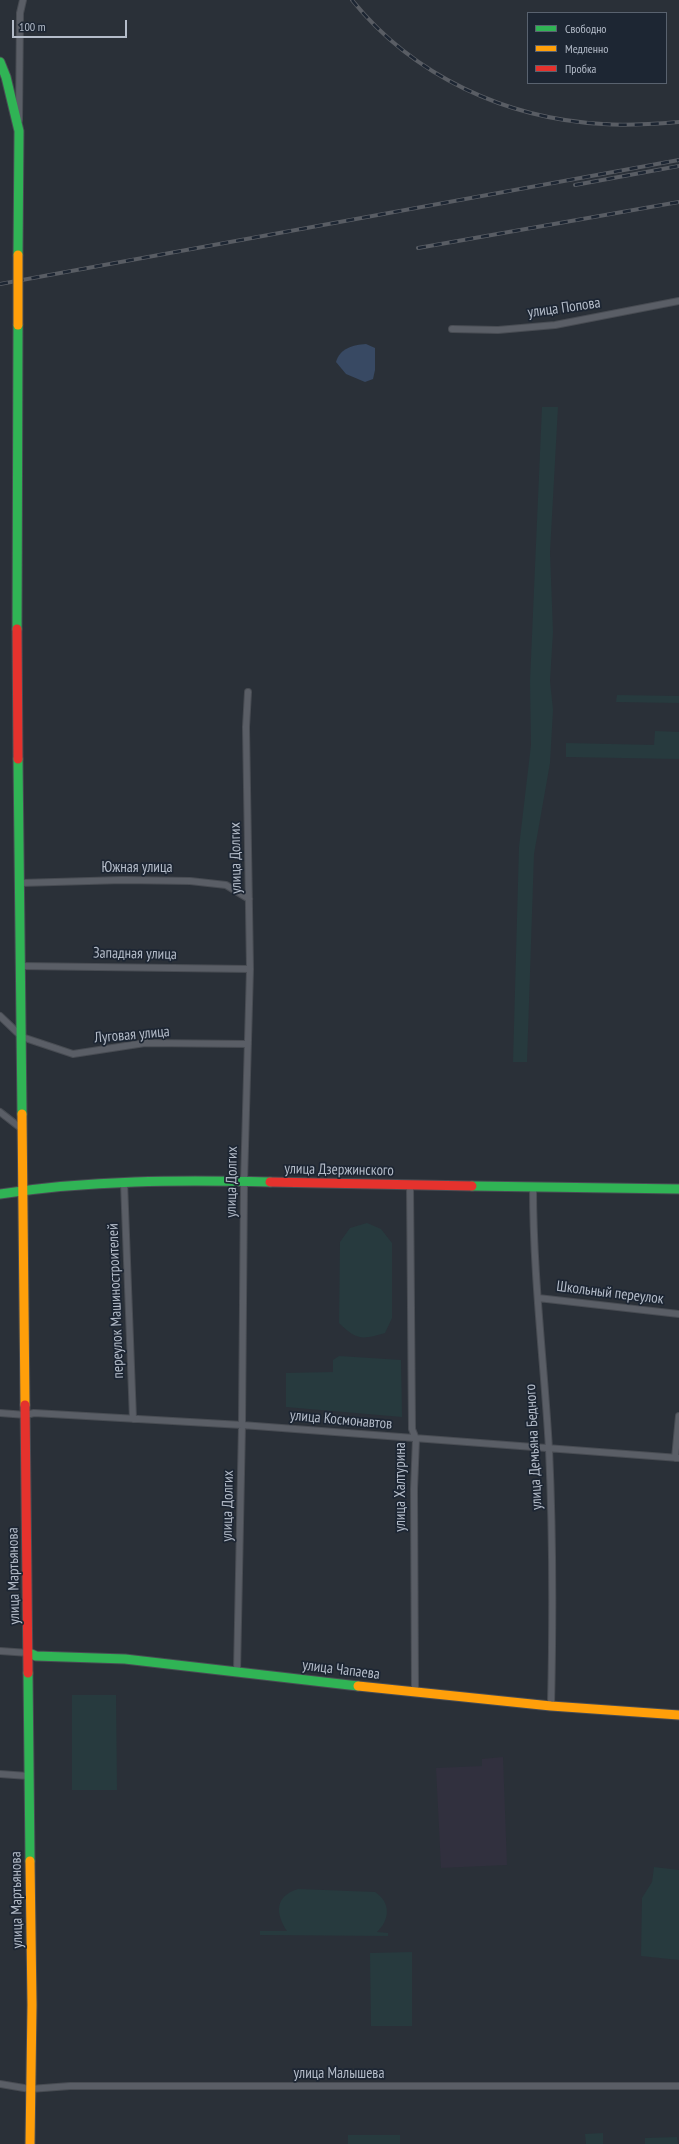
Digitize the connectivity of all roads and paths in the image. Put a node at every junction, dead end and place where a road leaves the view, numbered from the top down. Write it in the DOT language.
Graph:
graph roads {
  1 [pos="23,0"];
  2 [pos="0,62"];
  3 [pos="19,131"];
  4 [pos="679,301"];
  5 [pos="452,329"];
  6 [pos="248,692"];
  7 [pos="20,883"];
  8 [pos="250,900"];
  9 [pos="20,966"];
  10 [pos="250,969"];
  11 [pos="0,1016"];
  12 [pos="22,1038"];
  13 [pos="248,1044"];
  14 [pos="0,1112"];
  15 [pos="22,1129"];
  16 [pos="124,1182"];
  17 [pos="244,1182"];
  18 [pos="410,1185"];
  19 [pos="533,1187"];
  20 [pos="679,1189"];
  21 [pos="24,1190"];
  22 [pos="0,1194"];
  23 [pos="538,1298"];
  24 [pos="679,1314"];
  25 [pos="0,1414"];
  26 [pos="26,1415"];
  27 [pos="679,1416"];
  28 [pos="133,1419"];
  29 [pos="242,1425"];
  30 [pos="416,1439"];
  31 [pos="549,1448"];
  32 [pos="677,1458"];
  33 [pos="0,1651"];
  34 [pos="29,1653"];
  35 [pos="238,1672"];
  36 [pos="415,1693"];
  37 [pos="551,1706"];
  38 [pos="679,1715"];
  39 [pos="0,1774"];
  40 [pos="28,1776"];
  41 [pos="0,2084"];
  42 [pos="679,2086"];
  43 [pos="30,2089"];
  44 [pos="30,2144"];
  1 -- 3 [label="street"];
  2 -- 3 [label="main road, улица Мартьянова"];
  3 -- 7 [label="main road, улица Мартьянова, bridge"];
  4 -- 5 [label="street, улица Попова"];
  6 -- 8 [label="street, улица Долгих"];
  7 -- 8 [label="street, Южная улица"];
  7 -- 9 [label="main road, улица Мартьянова"];
  8 -- 10 [label="street, улица Долгих"];
  9 -- 10 [label="street, Западная улица"];
  9 -- 12 [label="main road, улица Мартьянова"];
  10 -- 13 [label="street, улица Долгих"];
  11 -- 12 [label="street"];
  12 -- 13 [label="street, Луговая улица"];
  12 -- 15 [label="main road, улица Мартьянова"];
  13 -- 17 [label="street, улица Долгих"];
  14 -- 15 [label="street"];
  15 -- 21 [label="main road, улица Мартьянова"];
  16 -- 17 [label="main road, улица Дзержинского"];
  16 -- 21 [label="main road, улица Дзержинского"];
  16 -- 28 [label="street, переулок Машиностроителей"];
  17 -- 18 [label="main road, улица Дзержинского"];
  17 -- 29 [label="street, улица Долгих"];
  18 -- 19 [label="main road, улица Дзержинского"];
  18 -- 30 [label="street, улица Халтурина"];
  19 -- 20 [label="main road, улица Дзержинского"];
  19 -- 23 [label="street, улица Демьяна Бедного"];
  21 -- 22 [label="main road, улица Дзержинского"];
  21 -- 26 [label="main road, улица Мартьянова"];
  23 -- 24 [label="street, Школьный переулок"];
  23 -- 31 [label="street, улица Демьяна Бедного"];
  25 -- 26 [label="street, улица Космонавтов"];
  26 -- 28 [label="street, улица Космонавтов"];
  26 -- 34 [label="main road, улица Мартьянова"];
  27 -- 32 [label="street"];
  28 -- 29 [label="street, улица Космонавтов"];
  29 -- 30 [label="street, улица Космонавтов"];
  29 -- 35 [label="street, улица Долгих"];
  30 -- 31 [label="street, улица Космонавтов"];
  30 -- 36 [label="street, улица Халтурина"];
  31 -- 32 [label="street, улица Космонавтов"];
  31 -- 37 [label="street, улица Демьяна Бедного"];
  33 -- 34 [label="street, улица Чапаева"];
  34 -- 35 [label="main road, улица Чапаева"];
  34 -- 40 [label="main road, улица Мартьянова"];
  35 -- 36 [label="main road, улица Чапаева"];
  36 -- 37 [label="main road, улица Чапаева"];
  37 -- 38 [label="main road, улица Чапаева"];
  39 -- 40 [label="street"];
  40 -- 43 [label="main road, улица Мартьянова"];
  41 -- 43 [label="street, улица Малышева"];
  42 -- 43 [label="street, улица Малышева"];
  43 -- 44 [label="main road, улица Мартьянова"];
}
